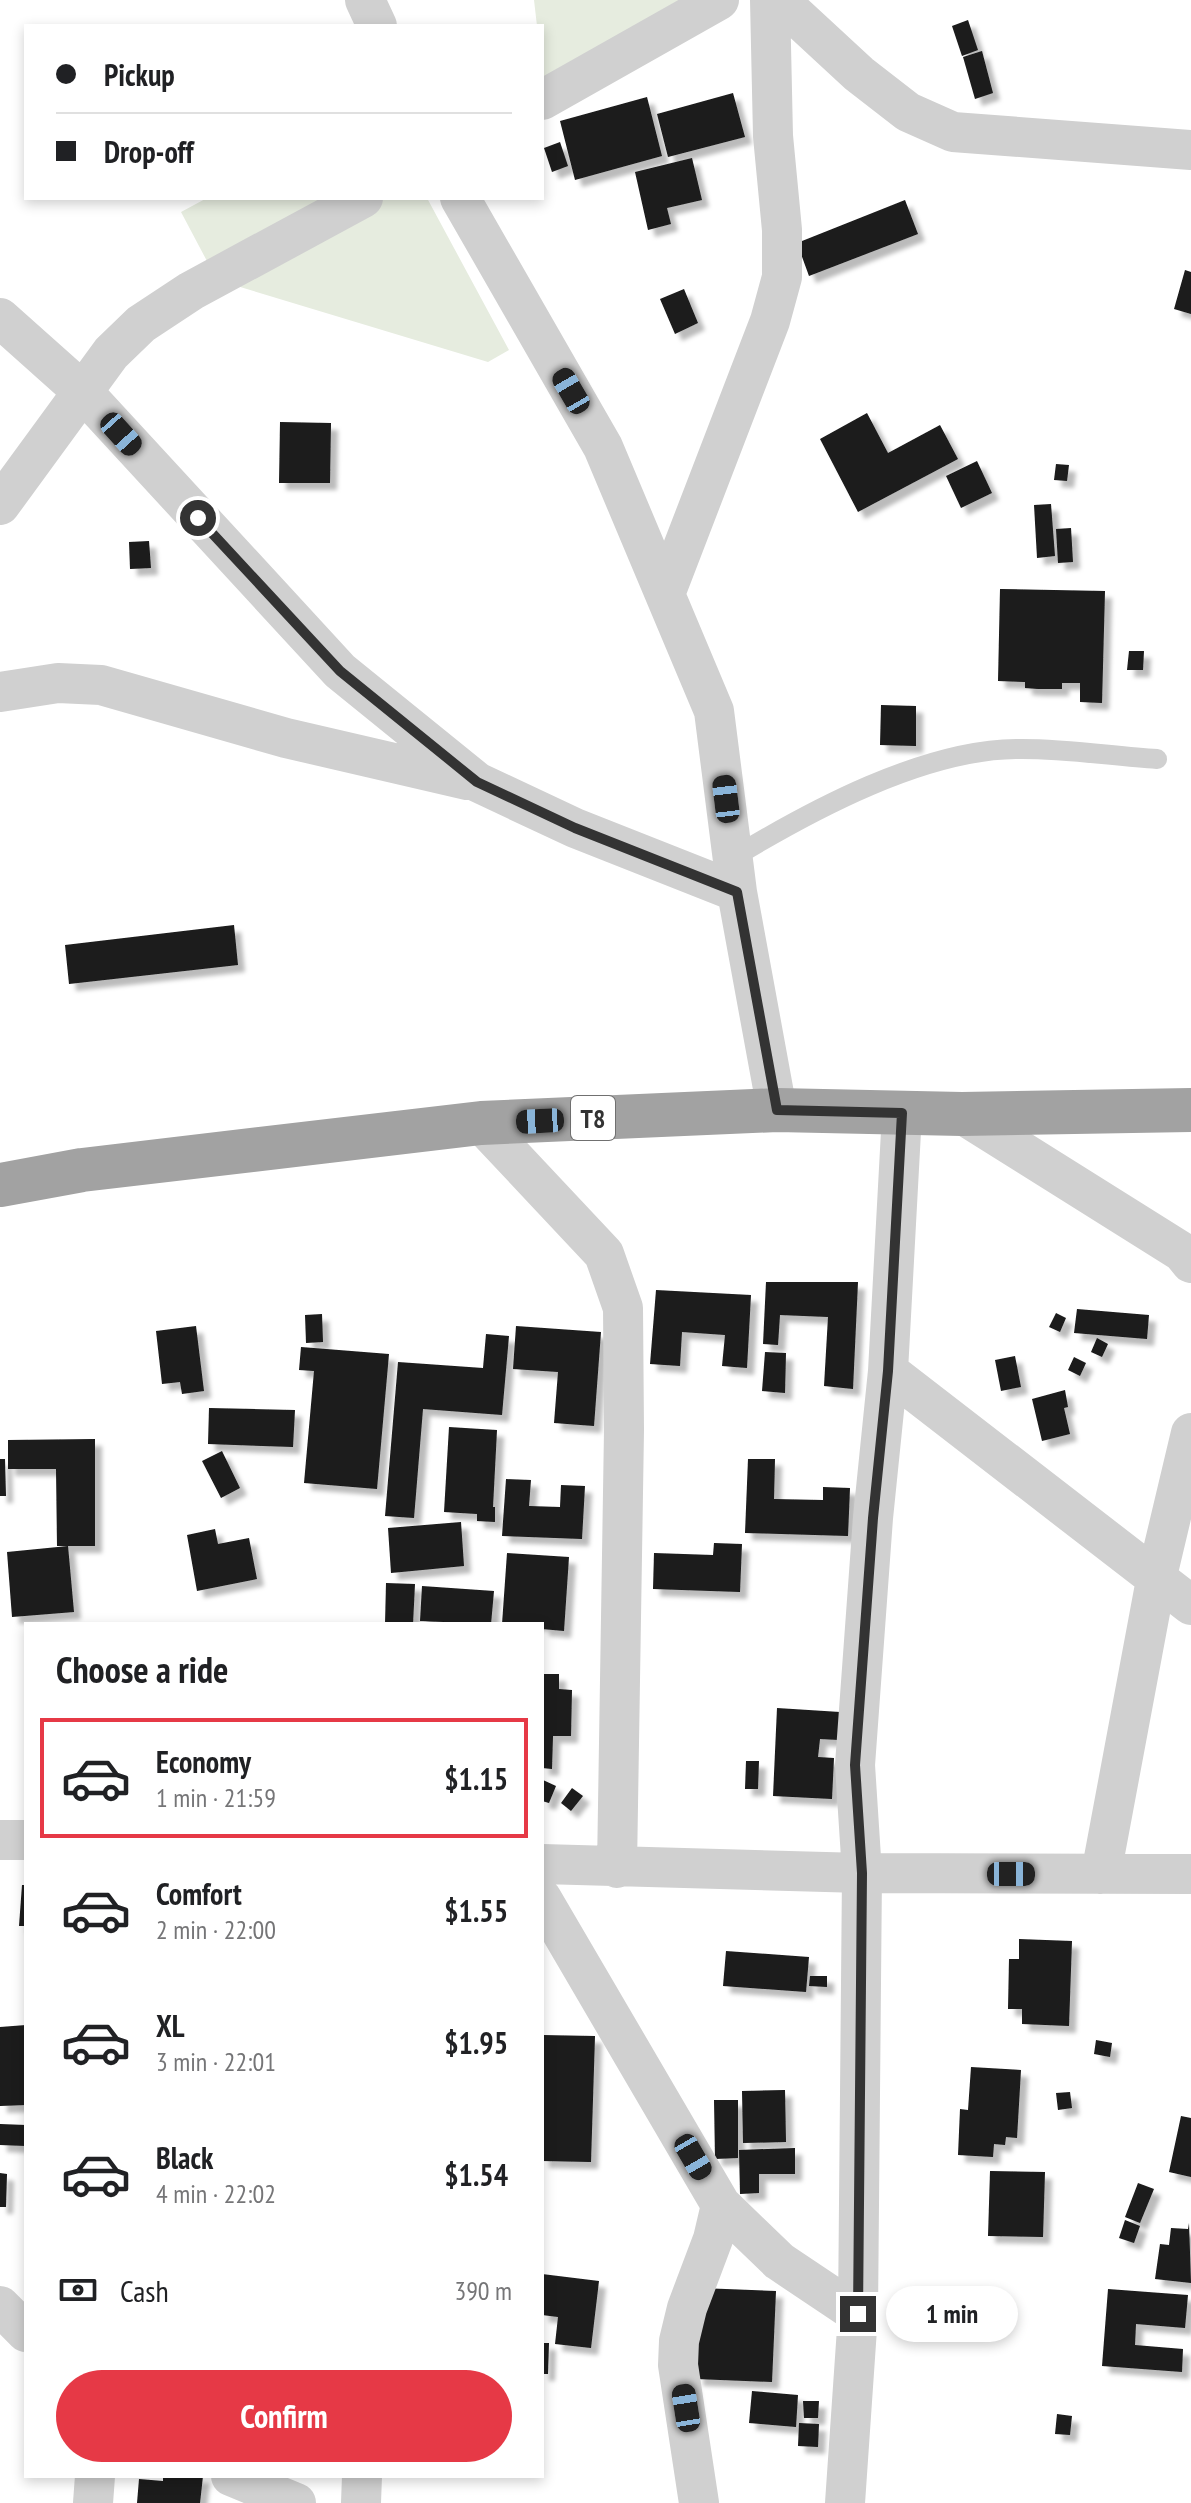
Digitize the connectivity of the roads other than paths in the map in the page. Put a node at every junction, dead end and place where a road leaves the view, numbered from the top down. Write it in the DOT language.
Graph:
graph roads {
  1 [pos="365,0"];
  2 [pos="719,0"];
  3 [pos="770,0"];
  4 [pos="779,0"];
  5 [pos="376,24"];
  6 [pos="544,99"];
  7 [pos="1191,150"];
  8 [pos="359,200"];
  9 [pos="461,200"];
  10 [pos="0,318"];
  11 [pos="83,392"];
  12 [pos="0,505"];
  13 [pos="665,594"];
  14 [pos="0,692"];
  15 [pos="1157,759"];
  16 [pos="477,782"];
  17 [pos="735,874"];
  18 [pos="777,1110"];
  19 [pos="1191,1110"];
  20 [pos="902,1113"];
  21 [pos="962,1114"];
  22 [pos="481,1123"];
  23 [pos="0,1185"];
  24 [pos="1191,1263"];
  25 [pos="888,1371"];
  26 [pos="1191,1433"];
  27 [pos="1156,1580"];
  28 [pos="1191,1605"];
  29 [pos="0,1840"];
  30 [pos="24,1840"];
  31 [pos="544,1864"];
  32 [pos="617,1868"];
  33 [pos="862,1873"];
  34 [pos="1101,1874"];
  35 [pos="1191,1874"];
  36 [pos="544,1902"];
  37 [pos="721,2205"];
  38 [pos="24,2285"];
  39 [pos="0,2293"];
  40 [pos="0,2306"];
  41 [pos="858,2314"];
  42 [pos="24,2330"];
  43 [pos="95,2478"];
  44 [pos="236,2478"];
  45 [pos="362,2478"];
  46 [pos="93,2503"];
  47 [pos="296,2503"];
  48 [pos="361,2503"];
  49 [pos="699,2503"];
  50 [pos="845,2503"];
  1 -- 5 [label="street"];
  2 -- 6 [label="street"];
  3 -- 13 [label="street"];
  4 -- 7 [label="street"];
  8 -- 11 [label="street"];
  9 -- 13 [label="street"];
  10 -- 11 [label="street"];
  11 -- 12 [label="street"];
  11 -- 16 [label="street"];
  13 -- 17 [label="street"];
  14 -- 16 [label="street"];
  15 -- 17 [label="lane"];
  16 -- 17 [label="street"];
  17 -- 18 [label="street"];
  18 -- 20 [label="highway, T8"];
  18 -- 22 [label="highway, T8"];
  19 -- 21 [label="highway, T8"];
  20 -- 21 [label="highway, T8"];
  20 -- 25 [label="street"];
  21 -- 24 [label="street"];
  22 -- 23 [label="highway, T8"];
  22 -- 32 [label="street"];
  25 -- 27 [label="street"];
  25 -- 33 [label="street"];
  26 -- 27 [label="street"];
  27 -- 28 [label="street"];
  27 -- 34 [label="street"];
  29 -- 30 [label="street"];
  31 -- 32 [label="street"];
  32 -- 33 [label="street"];
  33 -- 34 [label="street"];
  33 -- 41 [label="street"];
  34 -- 35 [label="street"];
  36 -- 37 [label="street"];
  37 -- 41 [label="street"];
  37 -- 49 [label="street"];
  38 -- 39 [label="street"];
  40 -- 42 [label="street"];
  41 -- 50 [label="street"];
  43 -- 46 [label="street"];
  44 -- 47 [label="street"];
  45 -- 48 [label="street"];
}
